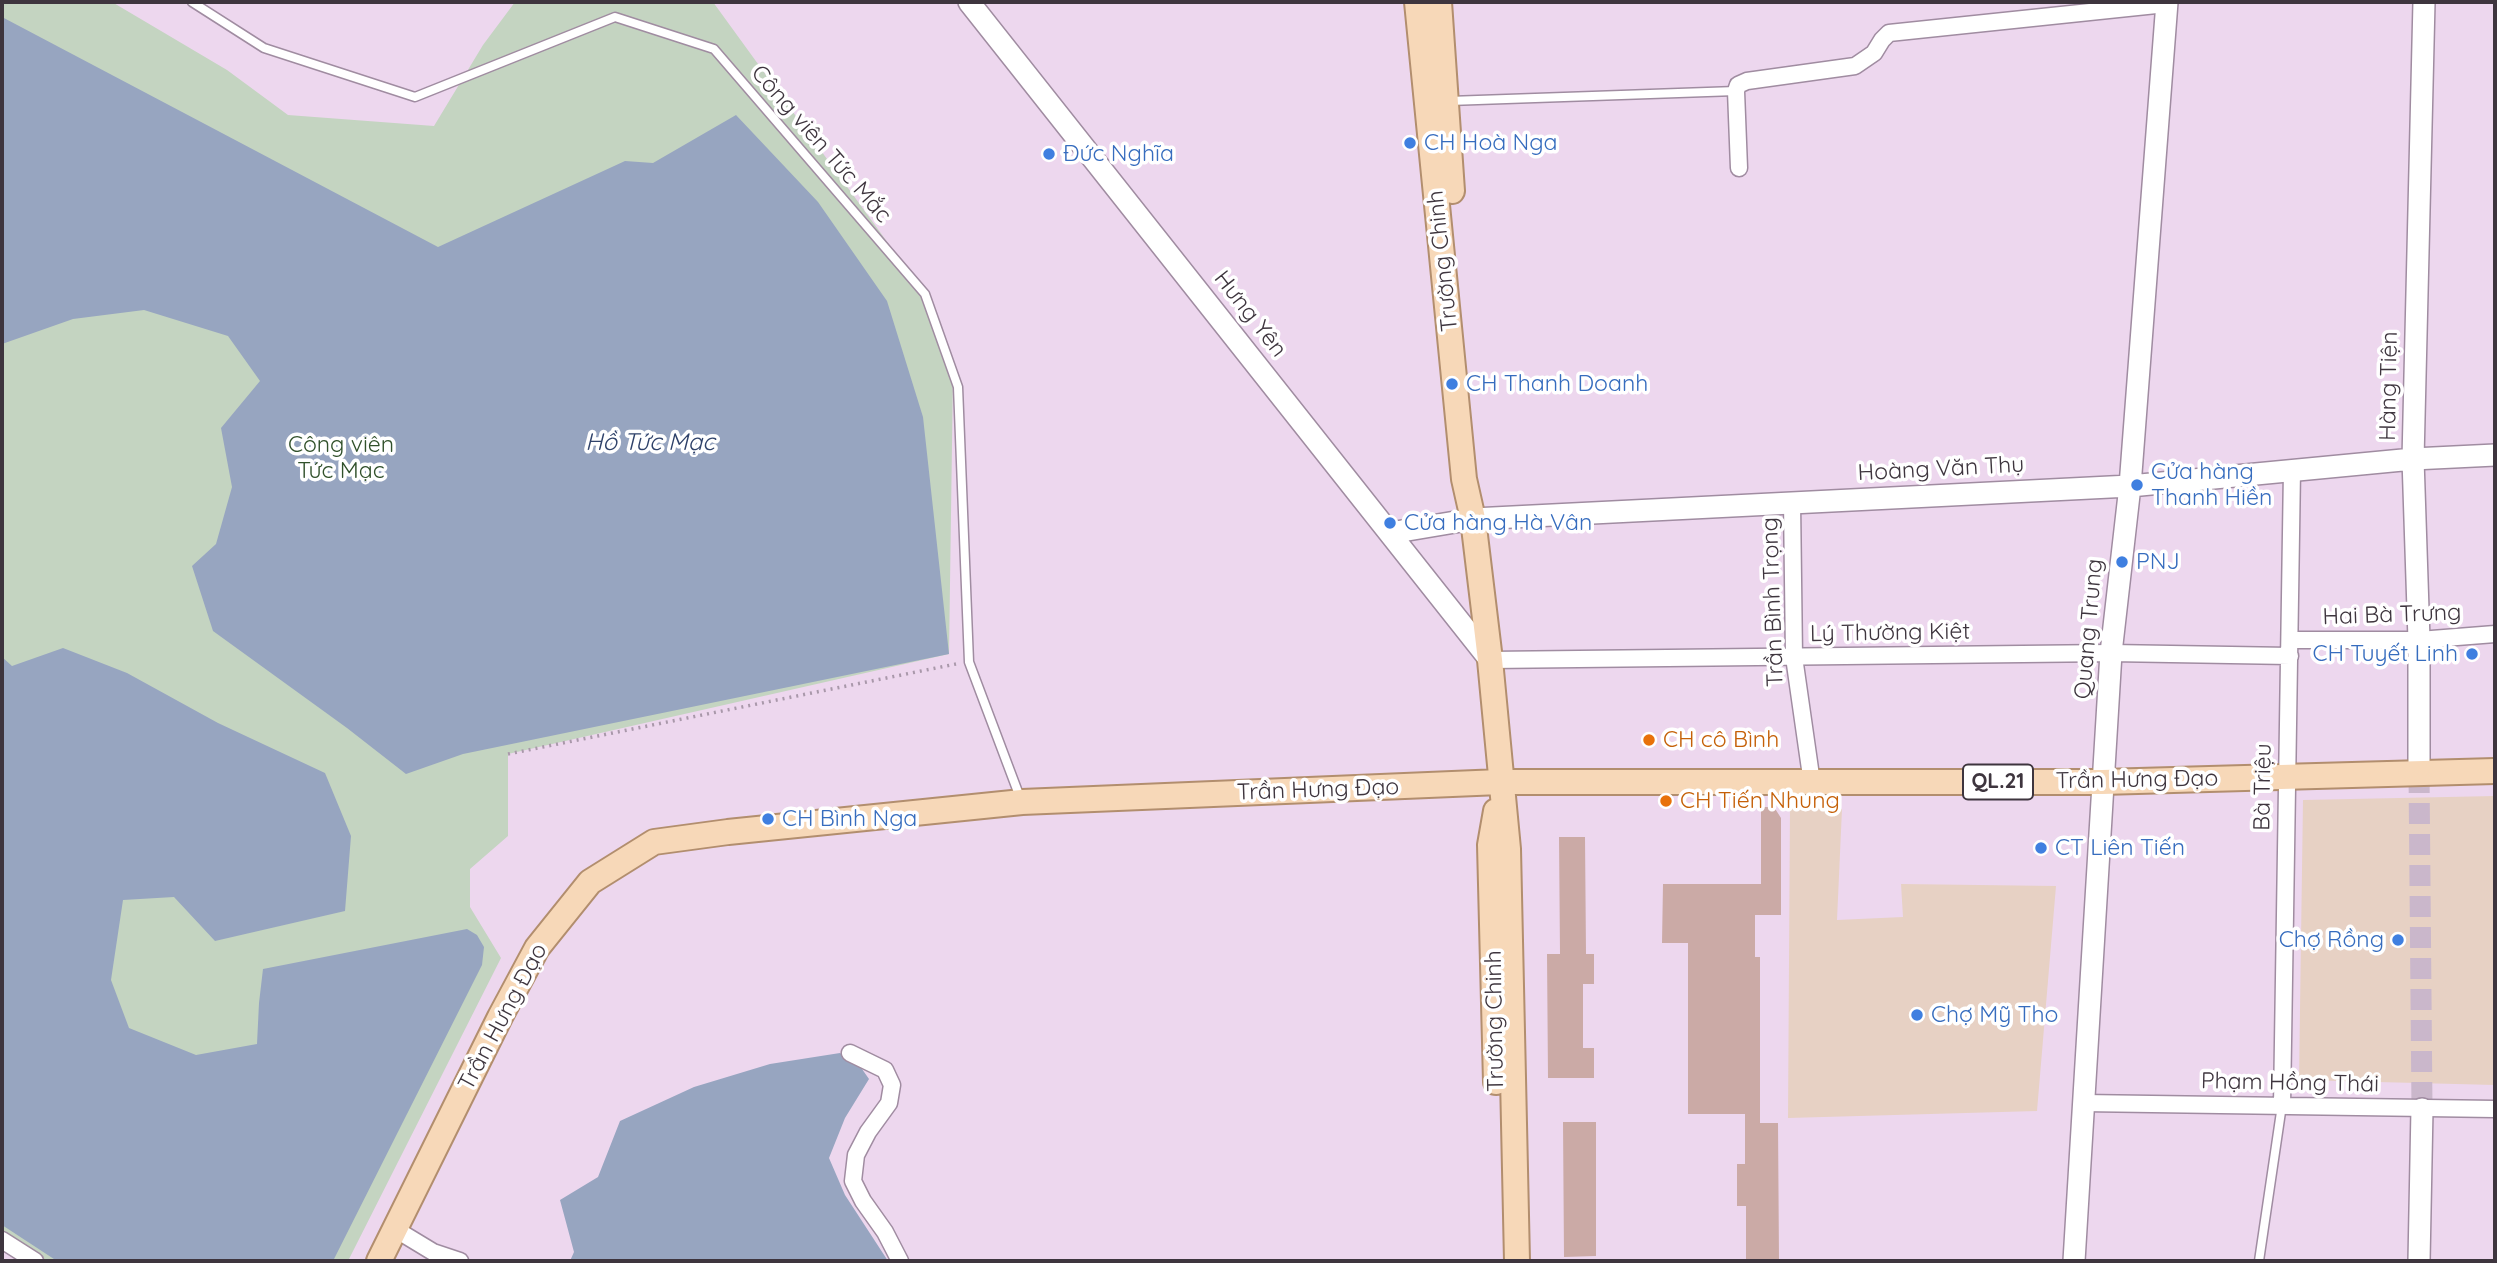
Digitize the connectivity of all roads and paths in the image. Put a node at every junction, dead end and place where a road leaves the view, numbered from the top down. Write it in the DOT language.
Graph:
graph roads {
  1 [pos="192,2"];
  2 [pos="969,2"];
  3 [pos="1417,2"];
  4 [pos="1439,2"];
  5 [pos="2424,2"];
  6 [pos="2166,3"];
  7 [pos="1736,91"];
  8 [pos="1446,101"];
  9 [pos="1739,168"];
  10 [pos="1445,206"];
  11 [pos="2495,455"];
  12 [pos="2413,459"];
  13 [pos="2292,470"];
  14 [pos="2130,486"];
  15 [pos="1792,502"];
  16 [pos="1473,519"];
  17 [pos="1390,533"];
  18 [pos="2495,634"];
  19 [pos="2418,640"];
  20 [pos="2290,648"];
  21 [pos="2111,653"];
  22 [pos="1794,657"];
  23 [pos="1490,660"];
  24 [pos="969,662"];
  25 [pos="508,754"];
  26 [pos="2495,771"];
  27 [pos="2419,772"];
  28 [pos="2286,777"];
  29 [pos="1500,782"];
  30 [pos="2102,782"];
  31 [pos="1812,783"];
  32 [pos="1022,802"];
  33 [pos="850,1053"];
  34 [pos="2083,1102"];
  35 [pos="2282,1105"];
  36 [pos="2422,1108"];
  37 [pos="2495,1109"];
  38 [pos="395,1229"];
  39 [pos="2,1240"];
  40 [pos="35,1261"];
  41 [pos="379,1261"];
  42 [pos="460,1261"];
  43 [pos="900,1261"];
  44 [pos="1501,1261"];
  45 [pos="1517,1261"];
  46 [pos="2074,1261"];
  47 [pos="2259,1261"];
  48 [pos="2419,1261"];
  1 -- 24 [label="lane, Công viên Tức Mắc"];
  2 -- 17 [label="street, Hưng Yên"];
  3 -- 10 [label="main road, Trường Chinh"];
  4 -- 8 [label="main road, Trường Chinh"];
  5 -- 12 [label="street, Hàng Tiện"];
  6 -- 7 [label="street"];
  6 -- 14 [label="street, Quang Trung"];
  7 -- 8 [label="lane"];
  7 -- 9 [label="street"];
  8 -- 10 [label="main road, Trường Chinh"];
  10 -- 16 [label="main road, Trường Chinh"];
  11 -- 12 [label="street, Hoàng Văn Thụ"];
  12 -- 13 [label="street, Hoàng Văn Thụ"];
  12 -- 19 [label="street, Hàng Tiện"];
  13 -- 14 [label="street, Hoàng Văn Thụ"];
  13 -- 20 [label="street, Bà Triệu"];
  14 -- 15 [label="street, Hoàng Văn Thụ"];
  14 -- 21 [label="street, Quang Trung"];
  15 -- 16 [label="street, Hoàng Văn Thụ"];
  15 -- 22 [label="street, Trần Bình Trọng"];
  16 -- 17 [label="street, Hoàng Văn Thụ"];
  16 -- 23 [label="main road, Trường Chinh"];
  17 -- 23 [label="street, Hưng Yên"];
  18 -- 19 [label="street, Hai Bà Trưng"];
  19 -- 20 [label="street, Hai Bà Trưng"];
  19 -- 27 [label="street, Hàng Tiện"];
  20 -- 21 [label="street, Lý Thường Kiệt"];
  20 -- 28 [label="street, Bà Triệu"];
  21 -- 22 [label="street, Lý Thường Kiệt"];
  21 -- 30 [label="street, Quang Trung"];
  22 -- 23 [label="street, Lý Thường Kiệt"];
  22 -- 31 [label="street, Trần Bình Trọng"];
  23 -- 29 [label="main road, Trường Chinh"];
  24 -- 25 [label="path"];
  24 -- 32 [label="lane, Công viên Tức Mắc"];
  26 -- 27 [label="main road, Trần Hưng Đạo / QL.21"];
  27 -- 28 [label="main road, Trần Hưng Đạo / QL.21"];
  28 -- 30 [label="main road, Trần Hưng Đạo / QL.21"];
  28 -- 35 [label="street, Bà Triệu"];
  29 -- 31 [label="main road, Trần Hưng Đạo / QL.21"];
  29 -- 32 [label="main road, Trần Hưng Đạo"];
  29 -- 44 [label="main road, Trường Chinh"];
  29 -- 45 [label="main road, Trường Chinh"];
  30 -- 31 [label="main road, Trần Hưng Đạo / QL.21"];
  30 -- 34 [label="street, Quang Trung"];
  32 -- 38 [label="main road, Trần Hưng Đạo"];
  33 -- 43 [label="street"];
  34 -- 35 [label="street, Phạm Hồng Thái"];
  34 -- 46 [label="street, Quang Trung"];
  35 -- 36 [label="street, Phạm Hồng Thái"];
  35 -- 47 [label="lane"];
  36 -- 37 [label="street, Phạm Hồng Thái"];
  36 -- 48 [label="street"];
  38 -- 41 [label="main road, Trần Hưng Đạo"];
  38 -- 42 [label="street"];
  39 -- 40 [label="street"];
}
